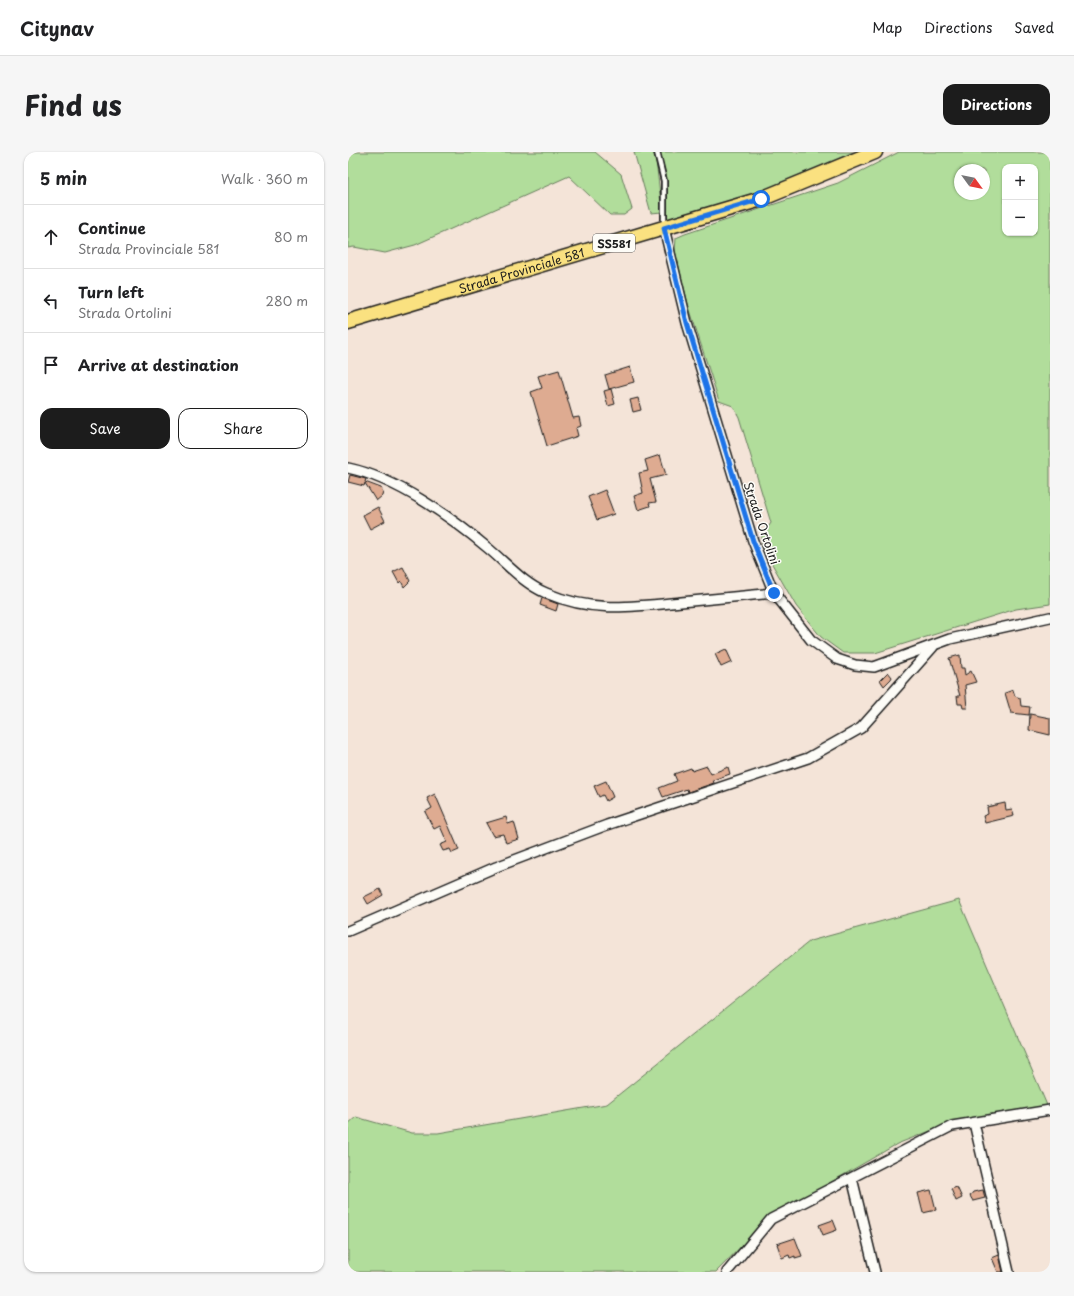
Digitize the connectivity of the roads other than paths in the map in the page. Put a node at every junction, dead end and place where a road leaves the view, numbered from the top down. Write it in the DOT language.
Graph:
graph roads {
  1 [pos="656,152"];
  2 [pos="875,152"];
  3 [pos="664,228"];
  4 [pos="348,322"];
  5 [pos="348,468"];
  6 [pos="774,593"];
  7 [pos="1050,617"];
  8 [pos="934,646"];
  9 [pos="348,932"];
  10 [pos="1050,1110"];
  11 [pos="974,1123"];
  12 [pos="852,1178"];
  13 [pos="727,1272"];
  14 [pos="875,1272"];
  15 [pos="1009,1272"];
  1 -- 3 [label="lane"];
  2 -- 3 [label="main road, Strada Provinciale 581 / SS581"];
  3 -- 4 [label="main road, Strada Provinciale 581 / SS581"];
  3 -- 6 [label="street, Strada Ortolini"];
  5 -- 6 [label="street"];
  6 -- 8 [label="street, Strada Ortolini"];
  7 -- 8 [label="street, Strada Ortolini"];
  8 -- 9 [label="street"];
  10 -- 11 [label="street"];
  11 -- 12 [label="street"];
  11 -- 15 [label="street"];
  12 -- 13 [label="street"];
  12 -- 14 [label="street"];
}
